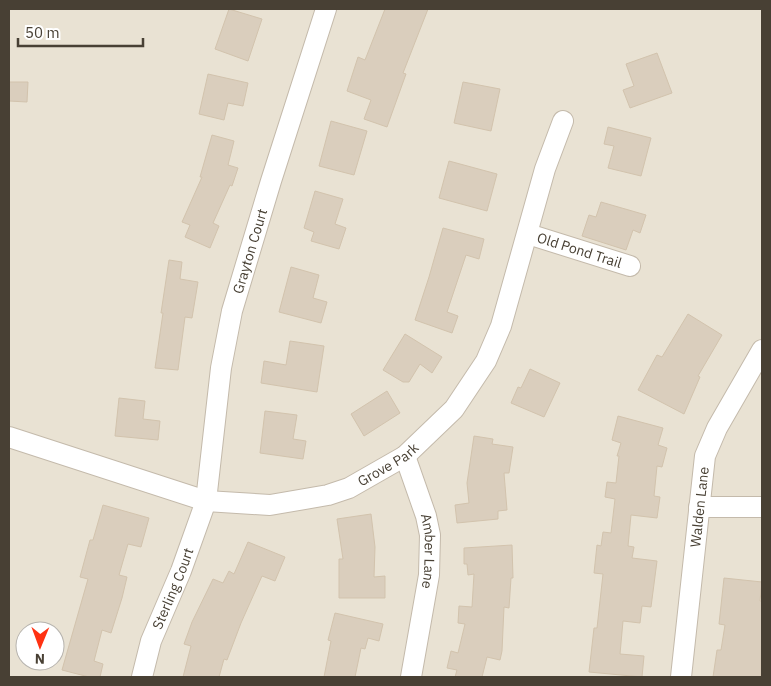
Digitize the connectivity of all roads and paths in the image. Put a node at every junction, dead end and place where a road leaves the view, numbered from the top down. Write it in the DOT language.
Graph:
graph roads {
  1 [pos="326,9"];
  2 [pos="563,121"];
  3 [pos="528,234"];
  4 [pos="630,266"];
  5 [pos="762,350"];
  6 [pos="9,437"];
  7 [pos="405,456"];
  8 [pos="206,500"];
  9 [pos="699,507"];
  10 [pos="762,507"];
  11 [pos="142,677"];
  12 [pos="411,677"];
  13 [pos="681,677"];
  1 -- 8 [label="street, Grayton Court"];
  2 -- 3 [label="street, Grove Park"];
  3 -- 4 [label="street, Old Pond Trail"];
  3 -- 7 [label="street, Grove Park"];
  5 -- 9 [label="street, Walden Lane"];
  6 -- 8 [label="street, Grove Park"];
  7 -- 8 [label="street, Grove Park"];
  7 -- 12 [label="street, Amber Lane"];
  8 -- 11 [label="street, Sterling Court"];
  9 -- 10 [label="street"];
  9 -- 13 [label="street, Walden Lane"];
}
